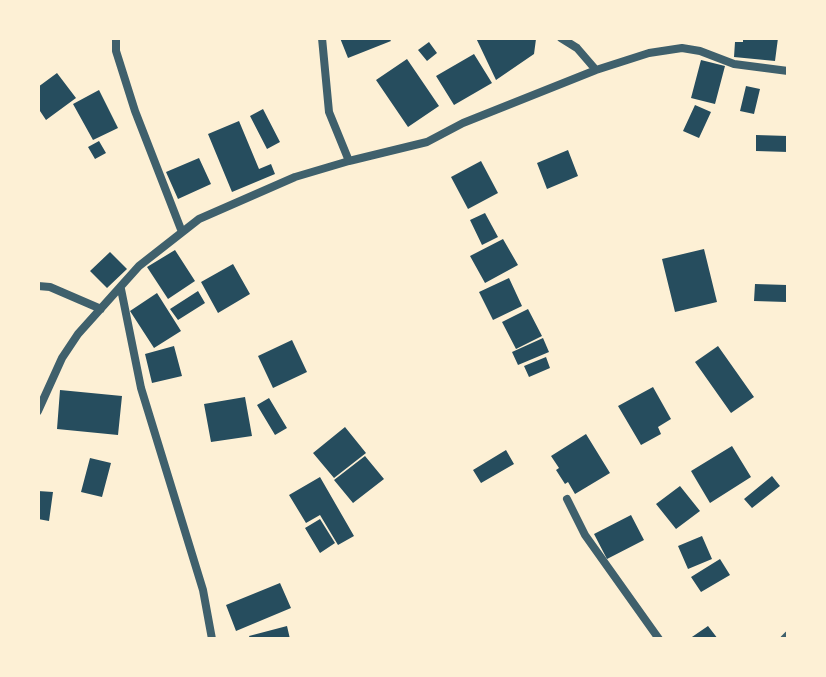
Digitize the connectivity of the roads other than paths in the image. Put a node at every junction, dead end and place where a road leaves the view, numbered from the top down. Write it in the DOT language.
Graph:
graph roads {
  1 [pos="116,38"];
  2 [pos="322,38"];
  3 [pos="561,38"];
  4 [pos="596,70"];
  5 [pos="788,71"];
  6 [pos="349,161"];
  7 [pos="182,232"];
  8 [pos="38,286"];
  9 [pos="121,289"];
  10 [pos="101,309"];
  11 [pos="38,411"];
  12 [pos="567,499"];
  13 [pos="212,639"];
  14 [pos="659,639"];
  1 -- 7 [label="street"];
  2 -- 6 [label="street"];
  3 -- 4 [label="street"];
  4 -- 5 [label="street"];
  4 -- 6 [label="street"];
  6 -- 7 [label="street"];
  7 -- 9 [label="street"];
  8 -- 10 [label="street"];
  9 -- 10 [label="street"];
  9 -- 13 [label="street"];
  10 -- 11 [label="street"];
  12 -- 14 [label="street"];
}
